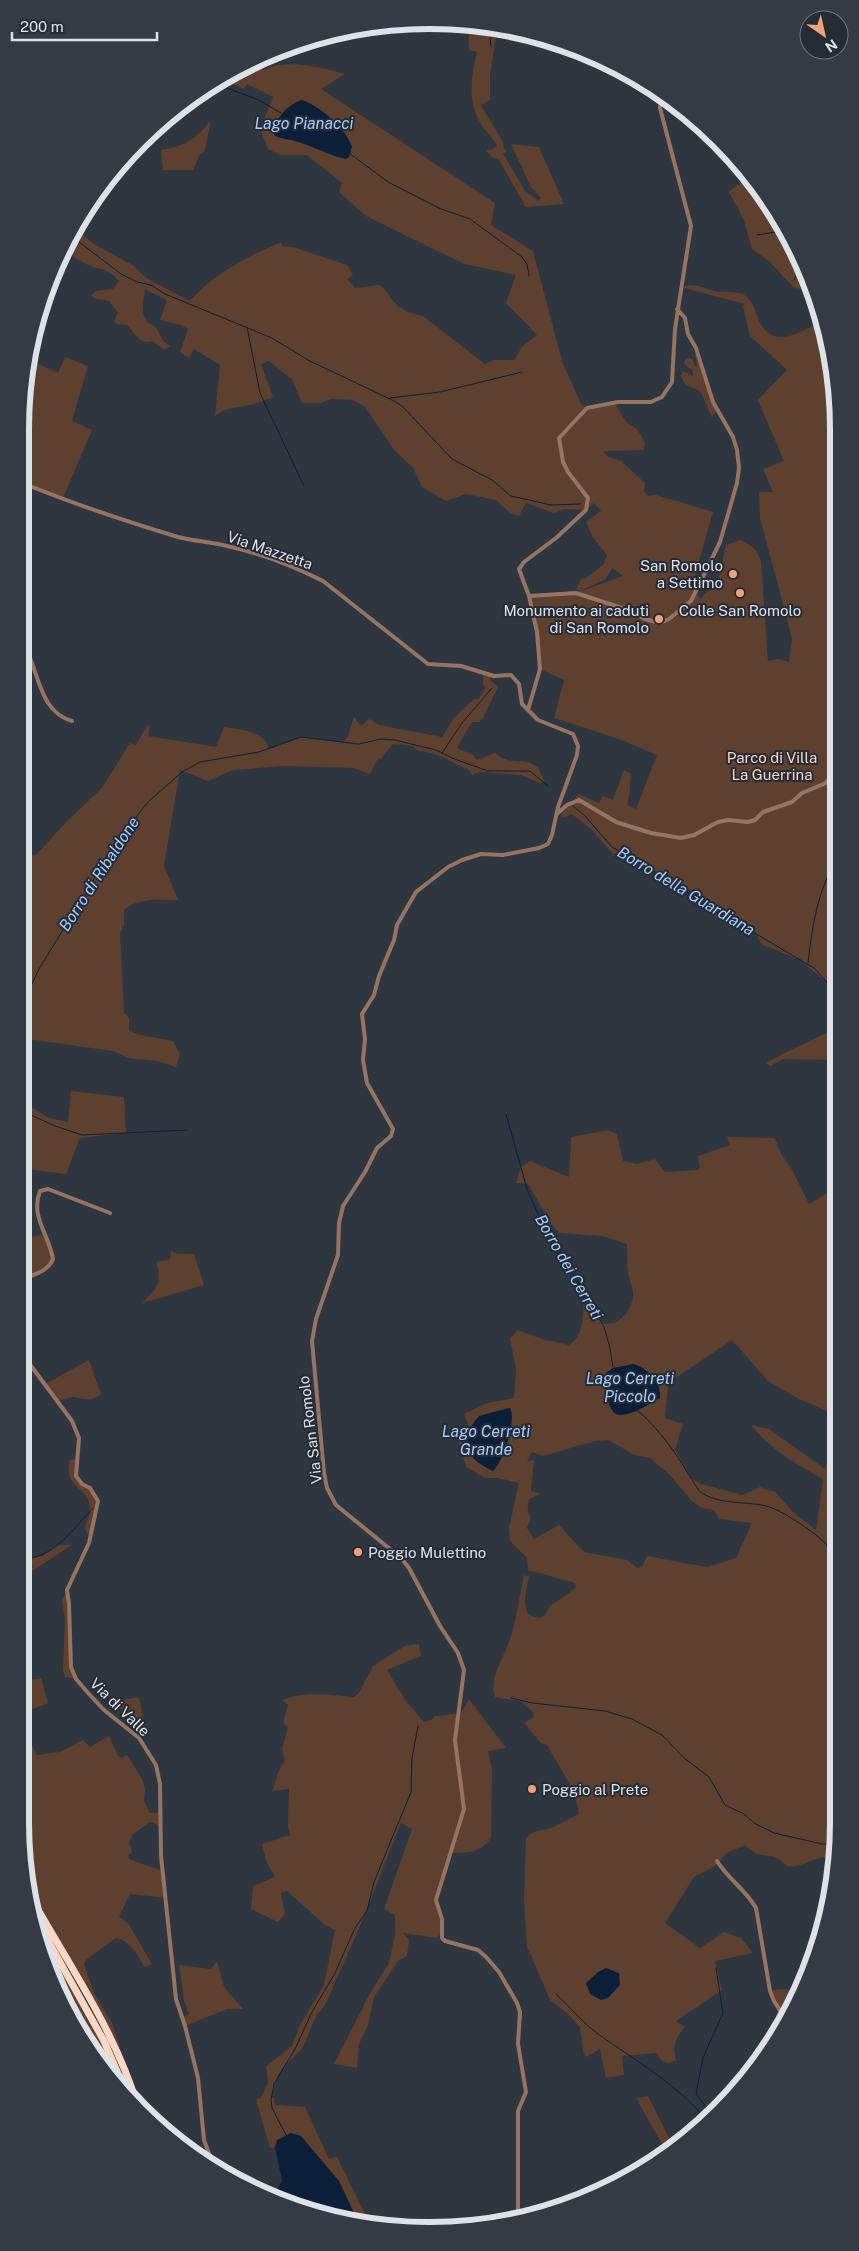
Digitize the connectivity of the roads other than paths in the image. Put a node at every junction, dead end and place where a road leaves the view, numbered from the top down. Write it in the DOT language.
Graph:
graph roads {
  1 [pos="660,102"];
  2 [pos="677,309"];
  3 [pos="29,485"];
  4 [pos="529,596"];
  5 [pos="29,652"];
  6 [pos="528,710"];
  7 [pos="72,721"];
  8 [pos="830,778"];
  9 [pos="558,814"];
  10 [pos="110,1214"];
  11 [pos="29,1276"];
  12 [pos="29,1362"];
  13 [pos="717,1861"];
  14 [pos="39,1911"];
  15 [pos="46,1936"];
  16 [pos="782,2013"];
  17 [pos="117,2072"];
  18 [pos="132,2090"];
  19 [pos="210,2157"];
  20 [pos="518,2213"];
  1 -- 2 [label="street"];
  2 -- 4 [label="street"];
  2 -- 4 [label="street"];
  3 -- 6 [label="street, Via Mazzetta"];
  4 -- 6 [label="street"];
  5 -- 7 [label="street"];
  6 -- 9 [label="street, Via San Romolo"];
  8 -- 9 [label="street"];
  9 -- 20 [label="street, Via San Romolo"];
  10 -- 11 [label="street"];
  12 -- 19 [label="street, Via di Valle"];
  13 -- 16 [label="street"];
  14 -- 18 [label="highway"];
  15 -- 17 [label="highway"];
}
